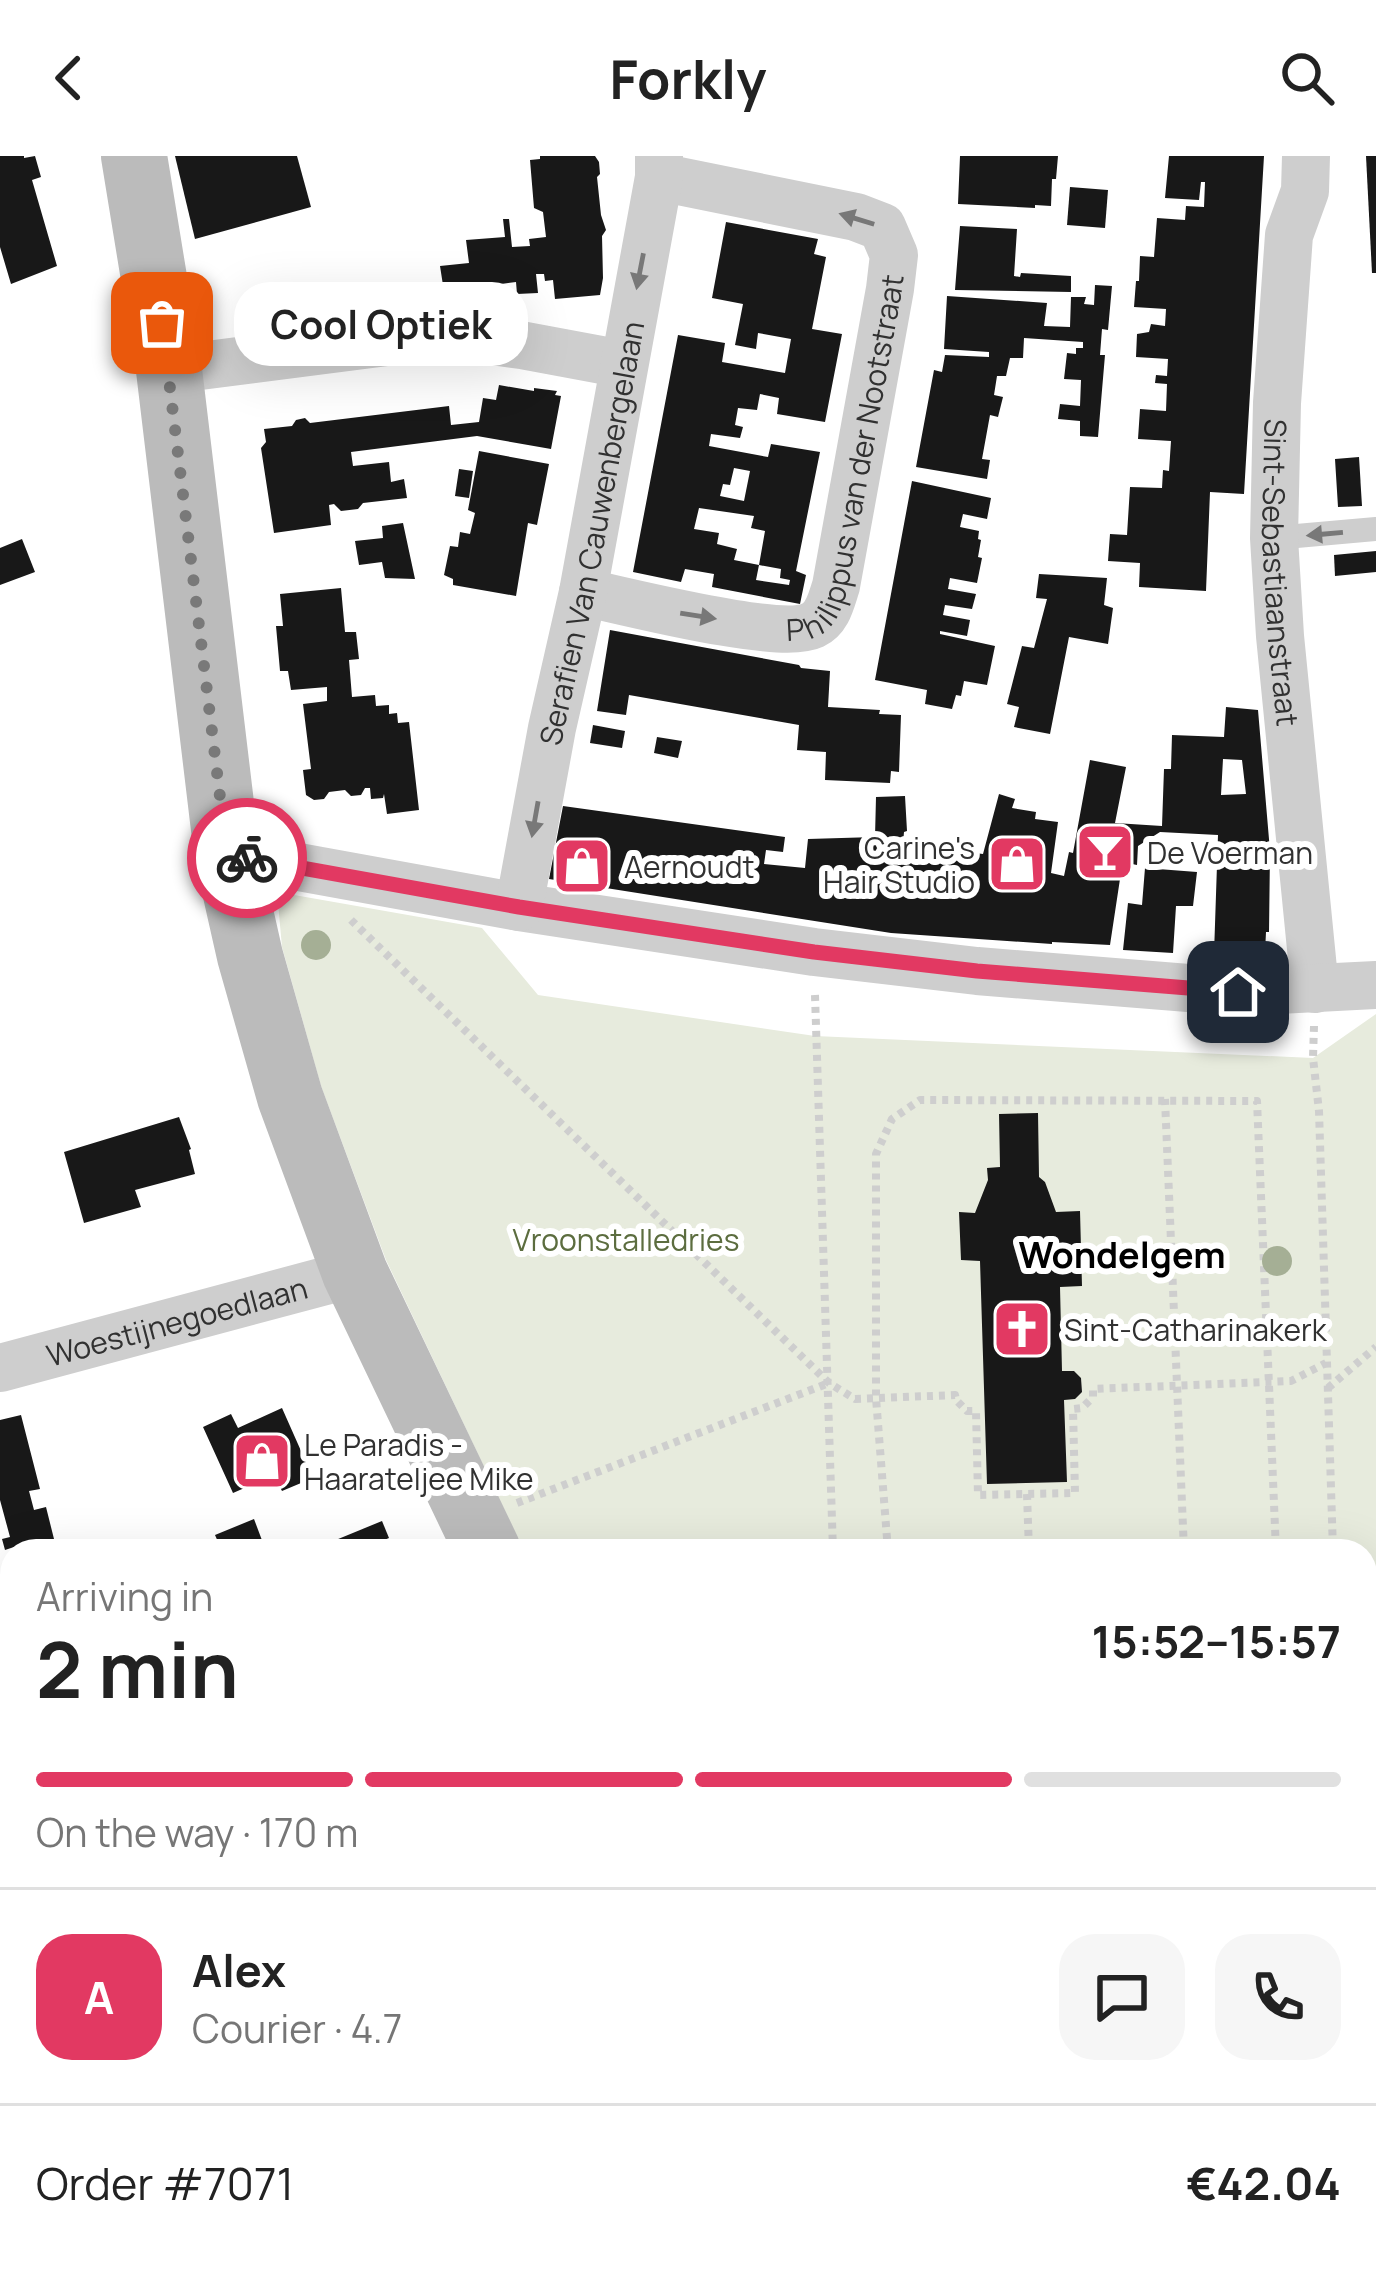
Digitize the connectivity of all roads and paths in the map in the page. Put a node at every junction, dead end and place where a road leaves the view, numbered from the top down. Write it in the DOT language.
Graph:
graph roads {
  1 [pos="134,156"];
  2 [pos="1306,156"];
  3 [pos="659,166"];
  4 [pos="623,364"];
  5 [pos="169,370"];
  6 [pos="1376,529"];
  7 [pos="1274,538"];
  8 [pos="583,592"];
  9 [pos="227,854"];
  10 [pos="298,869"];
  11 [pos="519,907"];
  12 [pos="814,952"];
  13 [pos="1376,985"];
  14 [pos="1315,988"];
  15 [pos="1165,1100"];
  16 [pos="355,1274"];
  17 [pos="1376,1347"];
  18 [pos="1326,1364"];
  19 [pos="0,1368"];
  20 [pos="1270,1382"];
  21 [pos="829,1383"];
  22 [pos="1179,1386"];
  23 [pos="1327,1389"];
  24 [pos="876,1398"];
  25 [pos="1027,1494"];
  26 [pos="480,1536"];
  27 [pos="833,1539"];
  28 [pos="887,1539"];
  29 [pos="1029,1539"];
  30 [pos="1184,1539"];
  31 [pos="1276,1539"];
  32 [pos="1333,1539"];
  1 -- 5 [label="street"];
  2 -- 7 [label="street, Sint-Sebastiaanstraat"];
  3 -- 4 [label="street, Serafien Van Cauwenbergelaan, one-way"];
  8 -- 3 [label="street, Philippus van der Nootstraat, one-way"];
  4 -- 5 [label="street"];
  4 -- 8 [label="street, Serafien Van Cauwenbergelaan"];
  5 -- 9 [label="street"];
  6 -- 7 [label="lane, one-way"];
  7 -- 14 [label="street, Sint-Sebastiaanstraat"];
  8 -- 11 [label="street, Serafien Van Cauwenbergelaan, one-way"];
  9 -- 10 [label="street"];
  9 -- 16 [label="street"];
  10 -- 11 [label="street"];
  10 -- 21 [label="path"];
  11 -- 12 [label="street"];
  12 -- 14 [label="street"];
  12 -- 21 [label="path"];
  13 -- 14 [label="street"];
  14 -- 18 [label="path"];
  15 -- 20 [label="path"];
  15 -- 22 [label="path"];
  15 -- 24 [label="path"];
  16 -- 19 [label="street, Woestijnegoedlaan"];
  16 -- 26 [label="street"];
  17 -- 23 [label="path"];
  18 -- 20 [label="path"];
  18 -- 23 [label="path"];
  20 -- 22 [label="path"];
  20 -- 31 [label="path"];
  21 -- 24 [label="path"];
  21 -- 26 [label="path"];
  21 -- 27 [label="path"];
  22 -- 25 [label="path"];
  22 -- 30 [label="path"];
  23 -- 32 [label="path"];
  24 -- 25 [label="path"];
  24 -- 28 [label="path"];
  25 -- 29 [label="path"];
}
